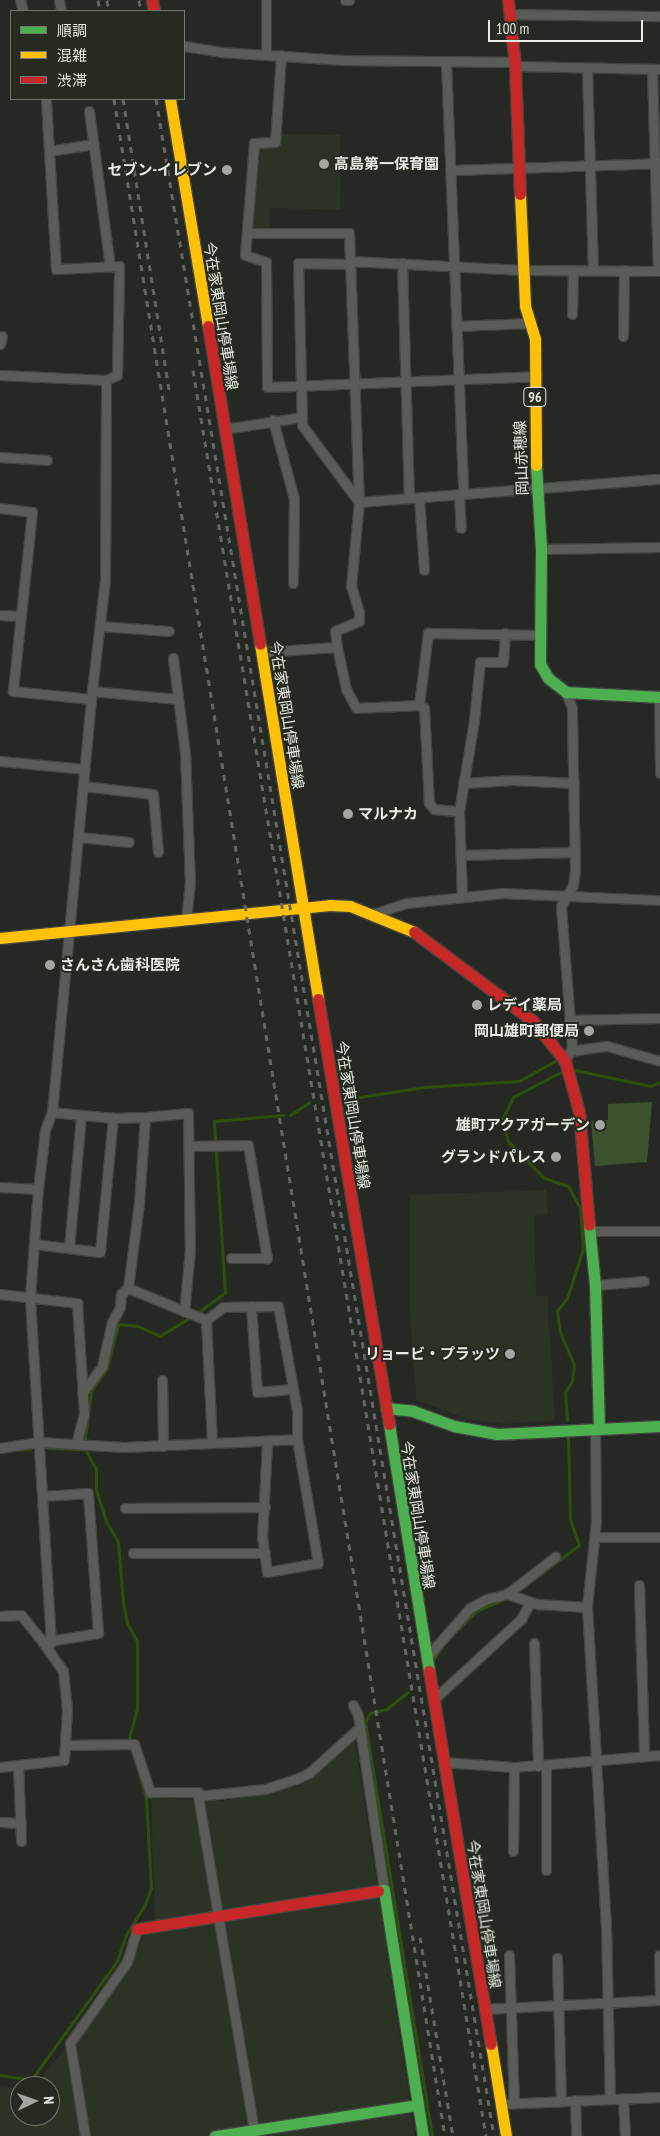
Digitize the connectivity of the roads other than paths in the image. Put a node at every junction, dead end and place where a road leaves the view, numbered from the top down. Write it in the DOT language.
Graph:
graph roads {
  1 [pos="266,0"];
  2 [pos="508,0"];
  3 [pos="510,14"];
  4 [pos="660,16"];
  5 [pos="185,46"];
  6 [pos="266,54"];
  7 [pos="281,55"];
  8 [pos="446,62"];
  9 [pos="515,64"];
  10 [pos="587,69"];
  11 [pos="656,69"];
  12 [pos="46,100"];
  13 [pos="170,100"];
  14 [pos="89,111"];
  15 [pos="94,144"];
  16 [pos="49,150"];
  17 [pos="657,163"];
  18 [pos="589,165"];
  19 [pos="519,167"];
  20 [pos="450,170"];
  21 [pos="247,233"];
  22 [pos="350,262"];
  23 [pos="402,263"];
  24 [pos="110,267"];
  25 [pos="454,267"];
  26 [pos="523,270"];
  27 [pos="593,270"];
  28 [pos="624,270"];
  29 [pos="573,271"];
  30 [pos="659,271"];
  31 [pos="572,314"];
  32 [pos="531,323"];
  33 [pos="456,326"];
  34 [pos="623,336"];
  35 [pos="0,375"];
  36 [pos="537,376"];
  37 [pos="458,379"];
  38 [pos="106,380"];
  39 [pos="406,382"];
  40 [pos="353,384"];
  41 [pos="301,386"];
  42 [pos="302,417"];
  43 [pos="273,420"];
  44 [pos="224,429"];
  45 [pos="0,458"];
  46 [pos="47,460"];
  47 [pos="660,479"];
  48 [pos="537,488"];
  49 [pos="461,494"];
  50 [pos="409,498"];
  51 [pos="419,498"];
  52 [pos="359,502"];
  53 [pos="0,508"];
  54 [pos="461,528"];
  55 [pos="660,547"];
  56 [pos="541,548"];
  57 [pos="424,570"];
  58 [pos="293,583"];
  59 [pos="0,615"];
  60 [pos="20,616"];
  61 [pos="100,626"];
  62 [pos="169,631"];
  63 [pos="505,633"];
  64 [pos="539,635"];
  65 [pos="336,647"];
  66 [pos="261,652"];
  67 [pos="173,658"];
  68 [pos="566,692"];
  69 [pos="91,695"];
  70 [pos="659,697"];
  71 [pos="178,699"];
  72 [pos="418,705"];
  73 [pos="0,761"];
  74 [pos="85,769"];
  75 [pos="660,773"];
  76 [pos="463,783"];
  77 [pos="574,783"];
  78 [pos="83,786"];
  79 [pos="459,811"];
  80 [pos="79,837"];
  81 [pos="129,842"];
  82 [pos="158,852"];
  83 [pos="575,852"];
  84 [pos="461,854"];
  85 [pos="568,895"];
  86 [pos="462,896"];
  87 [pos="660,900"];
  88 [pos="304,907"];
  89 [pos="376,913"];
  90 [pos="186,919"];
  91 [pos="70,931"];
  92 [pos="0,938"];
  93 [pos="660,1018"];
  94 [pos="570,1020"];
  95 [pos="567,1056"];
  96 [pos="660,1061"];
  97 [pos="52,1112"];
  98 [pos="81,1116"];
  99 [pos="145,1117"];
  100 [pos="113,1118"];
  101 [pos="190,1146"];
  102 [pos="0,1187"];
  103 [pos="38,1190"];
  104 [pos="590,1231"];
  105 [pos="660,1231"];
  106 [pos="34,1244"];
  107 [pos="69,1248"];
  108 [pos="230,1258"];
  109 [pos="644,1281"];
  110 [pos="594,1285"];
  111 [pos="128,1288"];
  112 [pos="0,1294"];
  113 [pos="30,1297"];
  114 [pos="251,1306"];
  115 [pos="190,1314"];
  116 [pos="206,1320"];
  117 [pos="162,1380"];
  118 [pos="293,1390"];
  119 [pos="82,1393"];
  120 [pos="386,1408"];
  121 [pos="660,1426"];
  122 [pos="597,1429"];
  123 [pos="297,1440"];
  124 [pos="267,1441"];
  125 [pos="40,1442"];
  126 [pos="82,1444"];
  127 [pos="212,1444"];
  128 [pos="163,1446"];
  129 [pos="0,1448"];
  130 [pos="43,1496"];
  131 [pos="265,1507"];
  132 [pos="125,1508"];
  133 [pos="660,1536"];
  134 [pos="594,1538"];
  135 [pos="133,1553"];
  136 [pos="265,1554"];
  137 [pos="555,1557"];
  138 [pos="639,1585"];
  139 [pos="509,1596"];
  140 [pos="530,1602"];
  141 [pos="587,1607"];
  142 [pos="0,1616"];
  143 [pos="47,1642"];
  144 [pos="534,1643"];
  145 [pos="426,1658"];
  146 [pos="433,1700"];
  147 [pos="353,1705"];
  148 [pos="360,1727"];
  149 [pos="67,1744"];
  150 [pos="644,1755"];
  151 [pos="660,1755"];
  152 [pos="596,1761"];
  153 [pos="443,1762"];
  154 [pos="18,1765"];
  155 [pos="542,1766"];
  156 [pos="0,1767"];
  157 [pos="514,1767"];
  158 [pos="198,1796"];
  159 [pos="0,1822"];
  160 [pos="20,1823"];
  161 [pos="21,1841"];
  162 [pos="513,1851"];
  163 [pos="546,1870"];
  164 [pos="384,1890"];
  165 [pos="218,1916"];
  166 [pos="137,1929"];
  167 [pos="509,1955"];
  168 [pos="659,1955"];
  169 [pos="557,1958"];
  170 [pos="660,1999"];
  171 [pos="608,2003"];
  172 [pos="558,2005"];
  173 [pos="510,2008"];
  174 [pos="484,2009"];
  175 [pos="660,2097"];
  176 [pos="623,2098"];
  177 [pos="610,2099"];
  178 [pos="576,2100"];
  179 [pos="561,2101"];
  180 [pos="514,2103"];
  181 [pos="418,2104"];
  182 [pos="500,2104"];
  183 [pos="254,2133"];
  184 [pos="85,2136"];
  185 [pos="215,2136"];
  186 [pos="423,2136"];
  187 [pos="506,2136"];
  188 [pos="576,2136"];
  189 [pos="625,2136"];
  1 -- 6 [label="street"];
  2 -- 3 [label="main road, 岡山赤穂線 / 96"];
  3 -- 4 [label="street"];
  3 -- 9 [label="main road, 岡山赤穂線 / 96"];
  5 -- 6 [label="street"];
  6 -- 7 [label="street"];
  7 -- 8 [label="street"];
  7 -- 21 [label="street"];
  8 -- 9 [label="street"];
  8 -- 20 [label="street"];
  9 -- 10 [label="street"];
  9 -- 19 [label="main road, 岡山赤穂線 / 96"];
  10 -- 11 [label="street"];
  10 -- 18 [label="street"];
  11 -- 17 [label="street"];
  12 -- 16 [label="street"];
  13 -- 44 [label="main road, 今在家東岡山停車場線"];
  14 -- 15 [label="street"];
  15 -- 16 [label="street"];
  15 -- 24 [label="street"];
  16 -- 24 [label="street"];
  17 -- 18 [label="street"];
  17 -- 30 [label="street"];
  18 -- 19 [label="street"];
  18 -- 27 [label="street"];
  19 -- 20 [label="street"];
  19 -- 26 [label="main road, 岡山赤穂線 / 96"];
  20 -- 25 [label="street"];
  21 -- 22 [label="street"];
  21 -- 41 [label="street"];
  22 -- 23 [label="street"];
  22 -- 40 [label="street"];
  22 -- 41 [label="street"];
  23 -- 25 [label="street"];
  23 -- 39 [label="street"];
  24 -- 38 [label="street"];
  25 -- 26 [label="street"];
  25 -- 33 [label="street"];
  26 -- 29 [label="street"];
  26 -- 32 [label="main road, 岡山赤穂線 / 96"];
  27 -- 28 [label="street"];
  27 -- 29 [label="street"];
  28 -- 30 [label="street"];
  28 -- 34 [label="street"];
  29 -- 31 [label="street"];
  32 -- 33 [label="street"];
  32 -- 36 [label="main road, 岡山赤穂線 / 96"];
  33 -- 37 [label="street"];
  35 -- 38 [label="street"];
  36 -- 37 [label="street"];
  36 -- 48 [label="main road, 岡山赤穂線 / 96"];
  37 -- 39 [label="street"];
  37 -- 49 [label="street"];
  38 -- 61 [label="street"];
  39 -- 40 [label="street"];
  39 -- 50 [label="street"];
  40 -- 41 [label="street"];
  40 -- 52 [label="street"];
  41 -- 42 [label="street"];
  42 -- 43 [label="street"];
  42 -- 52 [label="street"];
  43 -- 44 [label="street"];
  43 -- 58 [label="street"];
  44 -- 66 [label="main road, 今在家東岡山停車場線"];
  45 -- 46 [label="street"];
  47 -- 48 [label="street"];
  48 -- 49 [label="street"];
  48 -- 56 [label="main road, 岡山赤穂線 / 96"];
  49 -- 51 [label="street"];
  49 -- 54 [label="street"];
  50 -- 51 [label="street"];
  50 -- 52 [label="street"];
  51 -- 57 [label="street"];
  52 -- 65 [label="street"];
  53 -- 60 [label="street"];
  55 -- 56 [label="street"];
  56 -- 64 [label="main road, 岡山赤穂線 / 96"];
  59 -- 60 [label="street"];
  60 -- 69 [label="street"];
  61 -- 62 [label="street"];
  61 -- 69 [label="street"];
  63 -- 64 [label="street"];
  63 -- 72 [label="street"];
  63 -- 76 [label="street"];
  64 -- 68 [label="main road, 岡山赤穂線 / 96"];
  65 -- 66 [label="street"];
  65 -- 72 [label="street"];
  66 -- 88 [label="main road, 今在家東岡山停車場線"];
  67 -- 71 [label="street"];
  68 -- 70 [label="main road"];
  68 -- 77 [label="street"];
  69 -- 71 [label="street"];
  69 -- 74 [label="street"];
  70 -- 75 [label="street"];
  71 -- 90 [label="street"];
  72 -- 79 [label="street"];
  73 -- 74 [label="street"];
  74 -- 78 [label="street"];
  76 -- 77 [label="street"];
  76 -- 79 [label="street"];
  77 -- 83 [label="street"];
  78 -- 80 [label="street"];
  78 -- 82 [label="street"];
  79 -- 84 [label="street"];
  80 -- 81 [label="street"];
  80 -- 91 [label="street"];
  83 -- 84 [label="street"];
  83 -- 85 [label="street"];
  84 -- 86 [label="street"];
  85 -- 86 [label="street"];
  85 -- 87 [label="street"];
  85 -- 94 [label="street"];
  86 -- 89 [label="street"];
  88 -- 89 [label="main road"];
  88 -- 90 [label="main road"];
  88 -- 120 [label="main road, 今在家東岡山停車場線"];
  89 -- 95 [label="main road"];
  90 -- 91 [label="main road"];
  91 -- 92 [label="main road"];
  91 -- 97 [label="street"];
  93 -- 94 [label="street"];
  94 -- 95 [label="street"];
  95 -- 96 [label="street"];
  95 -- 104 [label="main road"];
  97 -- 98 [label="street"];
  97 -- 103 [label="street"];
  98 -- 100 [label="street"];
  98 -- 107 [label="street"];
  99 -- 100 [label="street"];
  99 -- 101 [label="street"];
  99 -- 111 [label="street"];
  100 -- 107 [label="street"];
  101 -- 108 [label="street"];
  101 -- 115 [label="street"];
  102 -- 103 [label="street"];
  103 -- 106 [label="street"];
  104 -- 105 [label="street"];
  104 -- 110 [label="main road"];
  106 -- 107 [label="street"];
  106 -- 113 [label="street"];
  109 -- 110 [label="street"];
  110 -- 122 [label="main road"];
  111 -- 115 [label="street"];
  111 -- 119 [label="street"];
  112 -- 113 [label="street"];
  113 -- 119 [label="street"];
  113 -- 125 [label="street"];
  114 -- 116 [label="street"];
  114 -- 118 [label="street"];
  114 -- 118 [label="street"];
  115 -- 116 [label="street"];
  116 -- 127 [label="street"];
  117 -- 128 [label="street"];
  118 -- 123 [label="street"];
  119 -- 126 [label="street"];
  120 -- 122 [label="main road"];
  120 -- 145 [label="main road, 今在家東岡山停車場線"];
  121 -- 122 [label="main road"];
  122 -- 134 [label="street"];
  123 -- 124 [label="street"];
  123 -- 136 [label="street"];
  124 -- 127 [label="street"];
  124 -- 131 [label="street"];
  125 -- 126 [label="street"];
  125 -- 129 [label="street"];
  125 -- 130 [label="street"];
  126 -- 128 [label="street"];
  127 -- 128 [label="street"];
  130 -- 143 [label="street"];
  130 -- 143 [label="street"];
  131 -- 132 [label="street"];
  131 -- 136 [label="street"];
  133 -- 134 [label="street"];
  134 -- 141 [label="street"];
  135 -- 136 [label="street"];
  137 -- 139 [label="street"];
  138 -- 150 [label="street"];
  139 -- 140 [label="street"];
  139 -- 145 [label="street"];
  140 -- 141 [label="street"];
  140 -- 146 [label="street"];
  141 -- 152 [label="street"];
  142 -- 143 [label="street"];
  143 -- 149 [label="street"];
  144 -- 155 [label="street"];
  145 -- 146 [label="main road, 今在家東岡山停車場線"];
  146 -- 153 [label="main road, 今在家東岡山停車場線"];
  147 -- 148 [label="street"];
  148 -- 158 [label="street"];
  148 -- 164 [label="street"];
  149 -- 154 [label="street"];
  149 -- 158 [label="street"];
  150 -- 151 [label="street"];
  150 -- 152 [label="street"];
  152 -- 155 [label="street"];
  152 -- 171 [label="street"];
  153 -- 157 [label="street"];
  153 -- 174 [label="main road, 今在家東岡山停車場線"];
  154 -- 156 [label="street"];
  154 -- 160 [label="street"];
  155 -- 157 [label="street"];
  155 -- 163 [label="street"];
  157 -- 162 [label="street"];
  158 -- 165 [label="street"];
  159 -- 160 [label="street"];
  160 -- 161 [label="street"];
  164 -- 165 [label="main road"];
  164 -- 181 [label="main road"];
  165 -- 166 [label="main road"];
  165 -- 183 [label="street"];
  166 -- 184 [label="street"];
  167 -- 173 [label="street"];
  168 -- 170 [label="street"];
  169 -- 172 [label="street"];
  170 -- 171 [label="street"];
  171 -- 172 [label="street"];
  171 -- 177 [label="street"];
  172 -- 173 [label="street"];
  172 -- 179 [label="street"];
  173 -- 174 [label="street"];
  173 -- 180 [label="street"];
  174 -- 182 [label="main road, 今在家東岡山停車場線"];
  175 -- 176 [label="street"];
  176 -- 177 [label="street"];
  176 -- 189 [label="street"];
  177 -- 178 [label="street"];
  178 -- 179 [label="street"];
  178 -- 188 [label="street"];
  179 -- 180 [label="street"];
  180 -- 182 [label="street"];
  181 -- 183 [label="main road"];
  181 -- 186 [label="main road"];
  182 -- 187 [label="main road, 今在家東岡山停車場線"];
  183 -- 185 [label="main road"];
}
